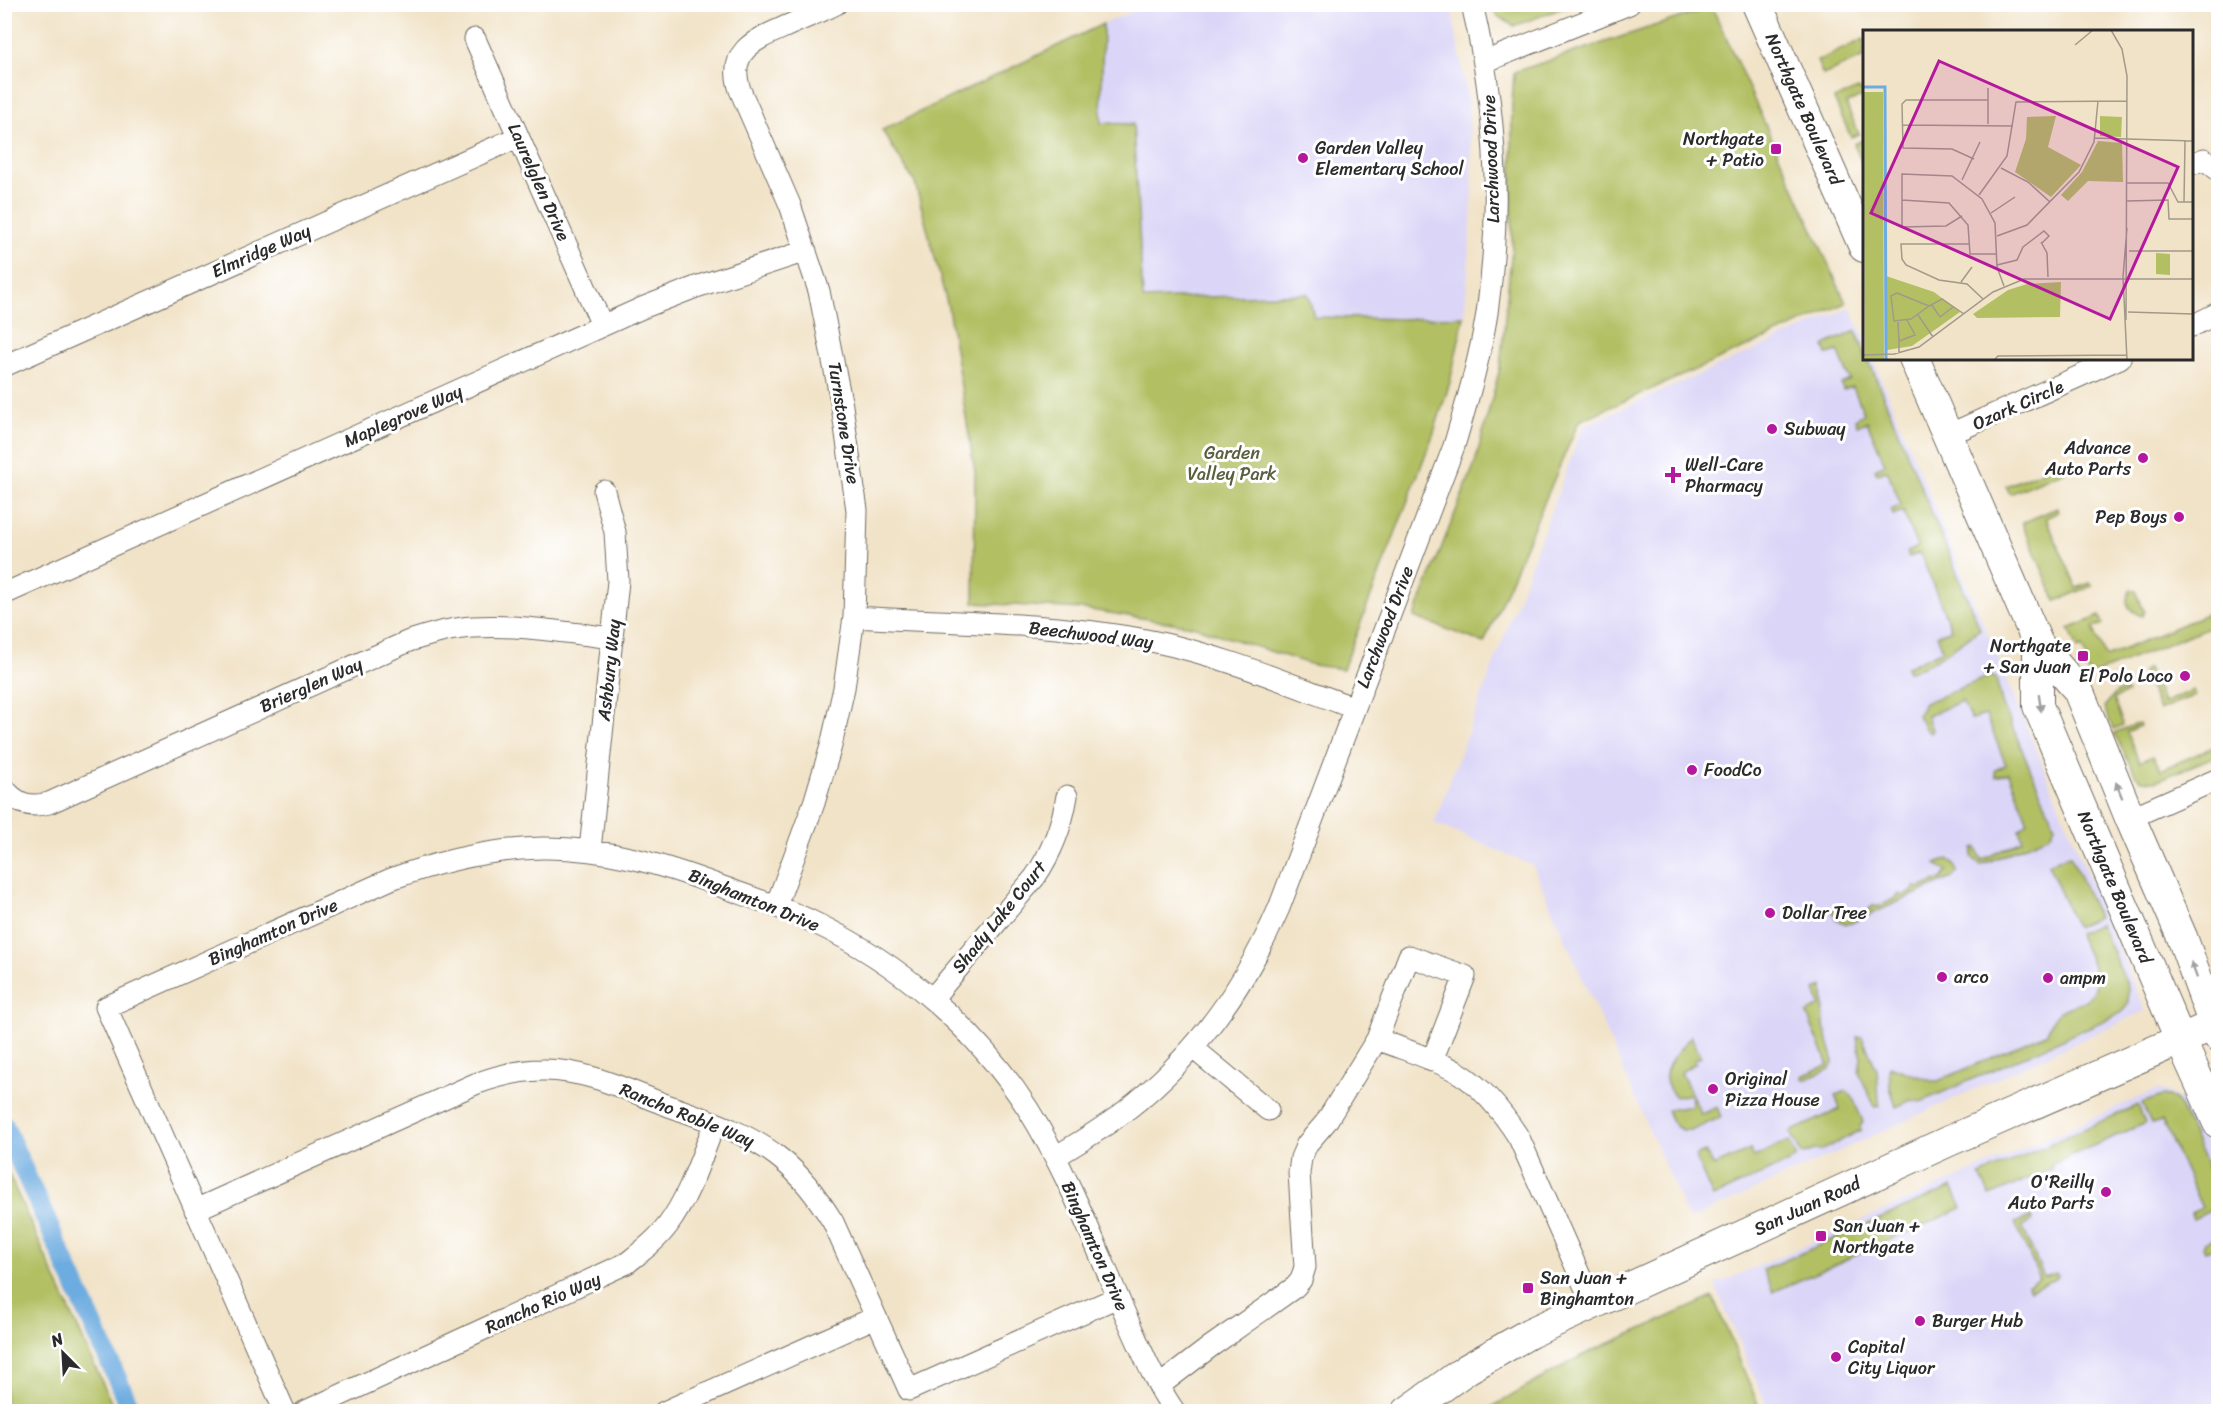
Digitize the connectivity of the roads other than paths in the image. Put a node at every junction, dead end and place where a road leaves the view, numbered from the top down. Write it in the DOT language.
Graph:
graph roads {
  1 [pos="836,4"];
  2 [pos="1472,4"];
  3 [pos="1629,4"];
  4 [pos="1757,4"];
  5 [pos="475,39"];
  6 [pos="1484,62"];
  7 [pos="518,136"];
  8 [pos="2193,164"];
  9 [pos="2218,170"];
  10 [pos="1863,245"];
  11 [pos="806,251"];
  12 [pos="2218,313"];
  13 [pos="603,325"];
  14 [pos="2193,326"];
  15 [pos="1915,360"];
  16 [pos="2116,360"];
  17 [pos="4,366"];
  18 [pos="1948,435"];
  19 [pos="604,491"];
  20 [pos="4,594"];
  21 [pos="854,617"];
  22 [pos="613,638"];
  23 [pos="2038,644"];
  24 [pos="1354,708"];
  25 [pos="2218,779"];
  26 [pos="4,788"];
  27 [pos="1067,796"];
  28 [pos="2130,818"];
  29 [pos="590,850"];
  30 [pos="776,906"];
  31 [pos="932,999"];
  32 [pos="2217,1028"];
  33 [pos="1377,1039"];
  34 [pos="2180,1039"];
  35 [pos="1193,1048"];
  36 [pos="1432,1061"];
  37 [pos="1268,1110"];
  38 [pos="715,1123"];
  39 [pos="2218,1123"];
  40 [pos="1055,1157"];
  41 [pos="195,1210"];
  42 [pos="1118,1297"];
  43 [pos="1592,1303"];
  44 [pos="876,1317"];
  45 [pos="1159,1386"];
  46 [pos="285,1412"];
  47 [pos="304,1412"];
  48 [pos="664,1412"];
  49 [pos="1174,1412"];
  50 [pos="1407,1412"];
  1 -- 11 [label="street, Turnstone Drive"];
  2 -- 6 [label="street, Larchwood Drive"];
  3 -- 6 [label="street"];
  4 -- 10 [label="main road, Northgate Boulevard"];
  5 -- 7 [label="street, Laurelglen Drive"];
  6 -- 24 [label="street, Larchwood Drive"];
  7 -- 13 [label="street, Laurelglen Drive"];
  7 -- 17 [label="street, Elmridge Way"];
  8 -- 9 [label="street"];
  11 -- 13 [label="street, Maplegrove Way"];
  11 -- 21 [label="street, Turnstone Drive"];
  12 -- 14 [label="street"];
  13 -- 20 [label="street, Maplegrove Way"];
  15 -- 18 [label="main road, Northgate Boulevard"];
  16 -- 18 [label="street, Ozark Circle"];
  18 -- 23 [label="main road, Northgate Boulevard"];
  19 -- 22 [label="street, Ashbury Way"];
  21 -- 24 [label="street, Beechwood Way"];
  21 -- 30 [label="street, Turnstone Drive"];
  22 -- 26 [label="street, Brierglen Way"];
  22 -- 29 [label="street, Ashbury Way"];
  28 -- 23 [label="main road, Northgate Boulevard, one-way"];
  23 -- 34 [label="main road, Northgate Boulevard, one-way"];
  24 -- 35 [label="street, Larchwood Drive"];
  25 -- 28 [label="street"];
  27 -- 31 [label="street, Shady Lake Court"];
  32 -- 28 [label="main road, Northgate Boulevard, one-way"];
  29 -- 30 [label="street, Binghamton Drive"];
  29 -- 41 [label="street, Binghamton Drive"];
  30 -- 31 [label="street, Binghamton Drive"];
  31 -- 40 [label="street, Binghamton Drive"];
  32 -- 34 [label="main road, San Juan Road"];
  33 -- 36 [label="street"];
  33 -- 36 [label="street"];
  33 -- 45 [label="street"];
  34 -- 39 [label="main road, Northgate Boulevard"];
  34 -- 43 [label="main road, San Juan Road"];
  35 -- 37 [label="street"];
  35 -- 40 [label="street, Larchwood Drive"];
  36 -- 43 [label="street"];
  38 -- 41 [label="street, Rancho Roble Way"];
  38 -- 44 [label="street, Rancho Roble Way"];
  38 -- 47 [label="street, Rancho Rio Way"];
  40 -- 42 [label="street, Binghamton Drive"];
  41 -- 46 [label="street"];
  42 -- 44 [label="street, Rancho Roble Way"];
  42 -- 45 [label="street, Binghamton Drive"];
  43 -- 50 [label="main road, San Juan Road"];
  44 -- 48 [label="street"];
  45 -- 49 [label="street, Binghamton Drive"];
}
